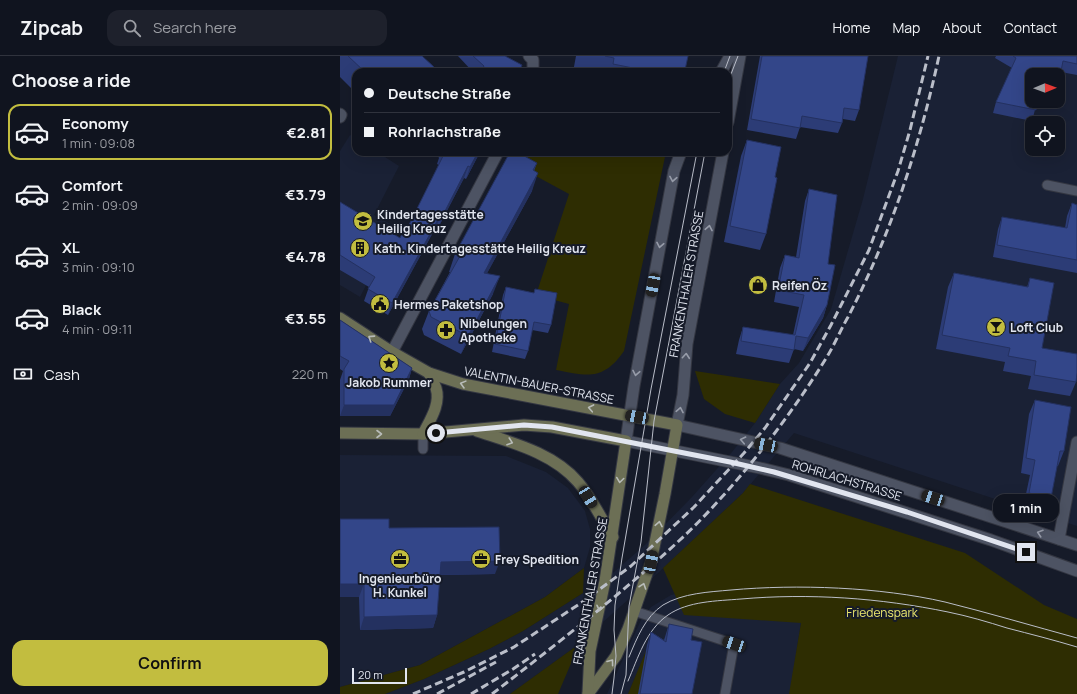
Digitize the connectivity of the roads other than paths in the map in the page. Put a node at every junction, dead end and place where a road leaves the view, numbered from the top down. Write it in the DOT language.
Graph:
graph roads {
  1 [pos="529,56"];
  2 [pos="730,56"];
  3 [pos="740,56"];
  4 [pos="533,68"];
  5 [pos="723,68"];
  6 [pos="732,100"];
  7 [pos="340,114"];
  8 [pos="340,117"];
  9 [pos="496,156"];
  10 [pos="680,156"];
  11 [pos="722,156"];
  12 [pos="1047,185"];
  13 [pos="1077,191"];
  14 [pos="340,318"];
  15 [pos="392,352"];
  16 [pos="429,373"];
  17 [pos="629,416"];
  18 [pos="677,425"];
  19 [pos="473,430"];
  20 [pos="340,434"];
  21 [pos="423,434"];
  22 [pos="626,441"];
  23 [pos="1077,442"];
  24 [pos="423,449"];
  25 [pos="673,451"];
  26 [pos="613,537"];
  27 [pos="1059,539"];
  28 [pos="1077,545"];
  29 [pos="1077,571"];
  30 [pos="634,611"];
  31 [pos="588,694"];
  32 [pos="725,694"];
  1 -- 4 [label="street"];
  2 -- 5 [label="street"];
  3 -- 6 [label="street"];
  7 -- 8 [label="street"];
  9 -- 15 [label="street"];
  10 -- 17 [label="street, FRANKENTHALER STRASSE, one-way"];
  18 -- 11 [label="street, FRANKENTHALER STRASSE, one-way"];
  12 -- 13 [label="lane"];
  15 -- 14 [label="main road, VALENTIN-BAUER-STRASSE, one-way"];
  15 -- 16 [label="main road, VALENTIN-BAUER-STRASSE"];
  17 -- 16 [label="main road, VALENTIN-BAUER-STRASSE, one-way"];
  16 -- 21 [label="main road"];
  17 -- 18 [label="main road, VALENTIN-BAUER-STRASSE"];
  17 -- 22 [label="street, FRANKENTHALER STRASSE"];
  18 -- 25 [label="main road, FRANKENTHALER STRASSE"];
  27 -- 18 [label="street, ROHRLACHSTRASSE, one-way"];
  19 -- 21 [label="main road"];
  19 -- 22 [label="main road"];
  19 -- 26 [label="main road, one-way"];
  20 -- 21 [label="main road, one-way"];
  21 -- 24 [label="lane"];
  22 -- 25 [label="street, ROHRLACHSTRASSE"];
  22 -- 26 [label="main road, FRANKENTHALER STRASSE, one-way"];
  23 -- 27 [label="street"];
  25 -- 29 [label="street, ROHRLACHSTRASSE"];
  30 -- 25 [label="main road, FRANKENTHALER STRASSE, one-way"];
  26 -- 31 [label="main road, FRANKENTHALER STRASSE, one-way"];
  27 -- 28 [label="street, ROHRLACHSTRASSE"];
  31 -- 30 [label="main road, FRANKENTHALER STRASSE, one-way"];
  30 -- 32 [label="lane"];
}
